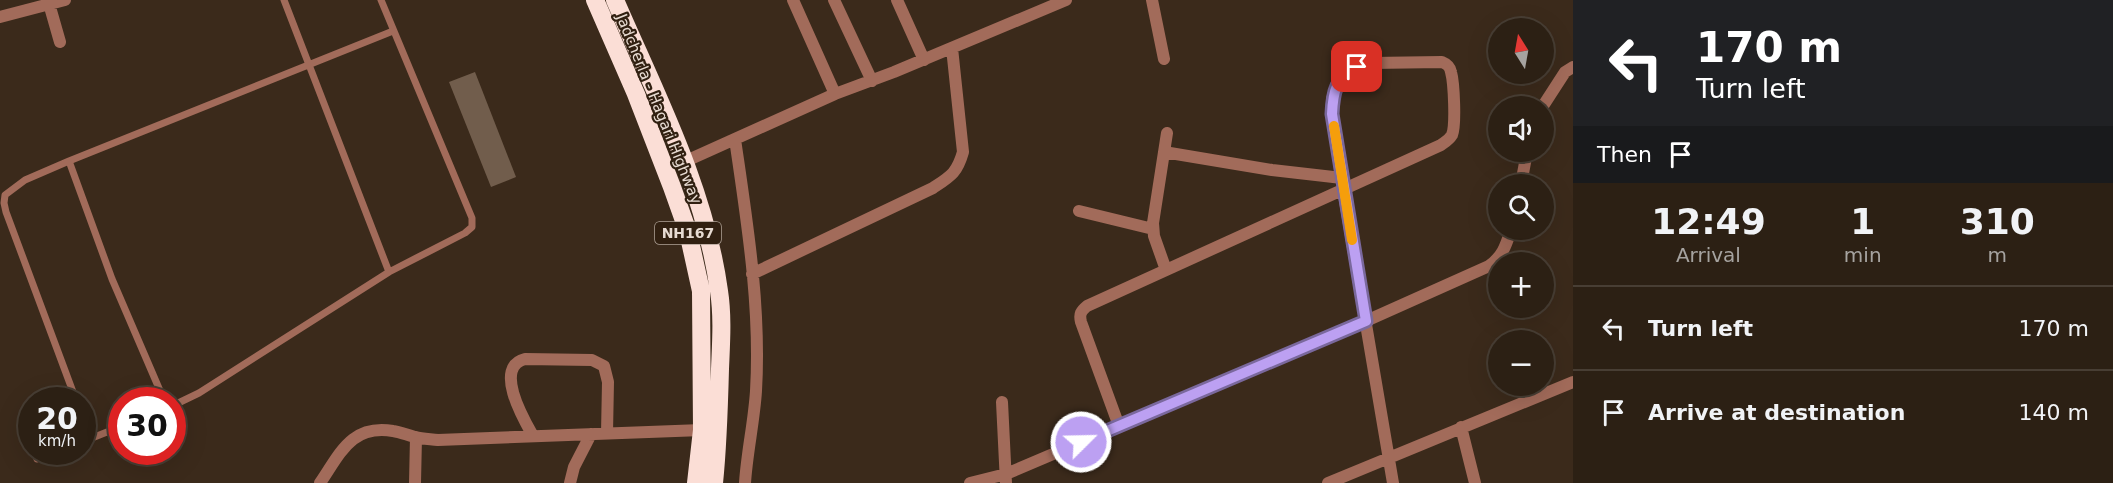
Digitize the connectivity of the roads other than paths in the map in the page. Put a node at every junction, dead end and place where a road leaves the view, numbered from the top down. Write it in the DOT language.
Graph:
graph roads {
  1 [pos="65,0"];
  2 [pos="284,0"];
  3 [pos="381,0"];
  4 [pos="595,0"];
  5 [pos="615,0"];
  6 [pos="793,0"];
  7 [pos="834,0"];
  8 [pos="897,0"];
  9 [pos="1152,0"];
  10 [pos="1059,1"];
  11 [pos="49,2"];
  12 [pos="0,16"];
  13 [pos="393,31"];
  14 [pos="60,42"];
  15 [pos="952,48"];
  16 [pos="1164,59"];
  17 [pos="924,60"];
  18 [pos="308,64"];
  19 [pos="1573,67"];
  20 [pos="872,81"];
  21 [pos="835,94"];
  22 [pos="1549,96"];
  23 [pos="1167,133"];
  24 [pos="735,139"];
  25 [pos="1164,152"];
  26 [pos="69,161"];
  27 [pos="686,161"];
  28 [pos="1342,183"];
  29 [pos="1079,211"];
  30 [pos="1153,229"];
  31 [pos="1508,240"];
  32 [pos="1166,270"];
  33 [pos="389,272"];
  34 [pos="752,274"];
  35 [pos="1366,321"];
  36 [pos="1572,384"];
  37 [pos="71,387"];
  38 [pos="158,387"];
  39 [pos="186,399"];
  40 [pos="1002,402"];
  41 [pos="1119,426"];
  42 [pos="1461,427"];
  43 [pos="702,430"];
  44 [pos="607,433"];
  45 [pos="591,434"];
  46 [pos="533,436"];
  47 [pos="416,437"];
  48 [pos="1389,457"];
  49 [pos="1006,479"];
  50 [pos="320,483"];
  51 [pos="415,483"];
  52 [pos="570,483"];
  53 [pos="696,483"];
  54 [pos="714,483"];
  55 [pos="746,483"];
  56 [pos="970,483"];
  57 [pos="1328,483"];
  58 [pos="1393,483"];
  59 [pos="1475,483"];
  1 -- 11 [label="street"];
  2 -- 18 [label="lane"];
  3 -- 13 [label="lane"];
  4 -- 43 [label="highway, Jadcherla - Hagari Highway / NH167"];
  5 -- 27 [label="highway, NH167"];
  6 -- 21 [label="street"];
  7 -- 20 [label="street"];
  8 -- 17 [label="street"];
  9 -- 16 [label="street"];
  10 -- 15 [label="street"];
  11 -- 12 [label="street"];
  11 -- 14 [label="street"];
  13 -- 18 [label="lane"];
  13 -- 33 [label="lane"];
  15 -- 17 [label="street"];
  15 -- 34 [label="street"];
  17 -- 20 [label="street"];
  18 -- 26 [label="lane"];
  18 -- 33 [label="lane"];
  19 -- 22 [label="street"];
  20 -- 21 [label="street"];
  21 -- 24 [label="street"];
  23 -- 25 [label="street"];
  24 -- 27 [label="street"];
  24 -- 34 [label="street"];
  25 -- 28 [label="street"];
  25 -- 30 [label="street"];
  26 -- 37 [label="lane"];
  26 -- 38 [label="lane"];
  27 -- 54 [label="highway, NH167"];
  28 -- 28 [label="street"];
  28 -- 32 [label="street"];
  28 -- 35 [label="street"];
  29 -- 30 [label="street"];
  30 -- 32 [label="street"];
  31 -- 35 [label="street"];
  32 -- 41 [label="street"];
  33 -- 39 [label="lane"];
  34 -- 55 [label="street"];
  35 -- 41 [label="street"];
  35 -- 48 [label="street"];
  36 -- 42 [label="street"];
  40 -- 49 [label="street"];
  41 -- 49 [label="street"];
  42 -- 48 [label="street"];
  42 -- 59 [label="street"];
  43 -- 44 [label="street"];
  43 -- 53 [label="highway, Jadcherla - Hagari Highway / NH167"];
  44 -- 45 [label="street"];
  44 -- 46 [label="street"];
  45 -- 46 [label="street"];
  45 -- 52 [label="street"];
  46 -- 47 [label="street"];
  47 -- 50 [label="street"];
  47 -- 51 [label="street"];
  48 -- 57 [label="street"];
  48 -- 58 [label="street"];
  49 -- 56 [label="street"];
}
